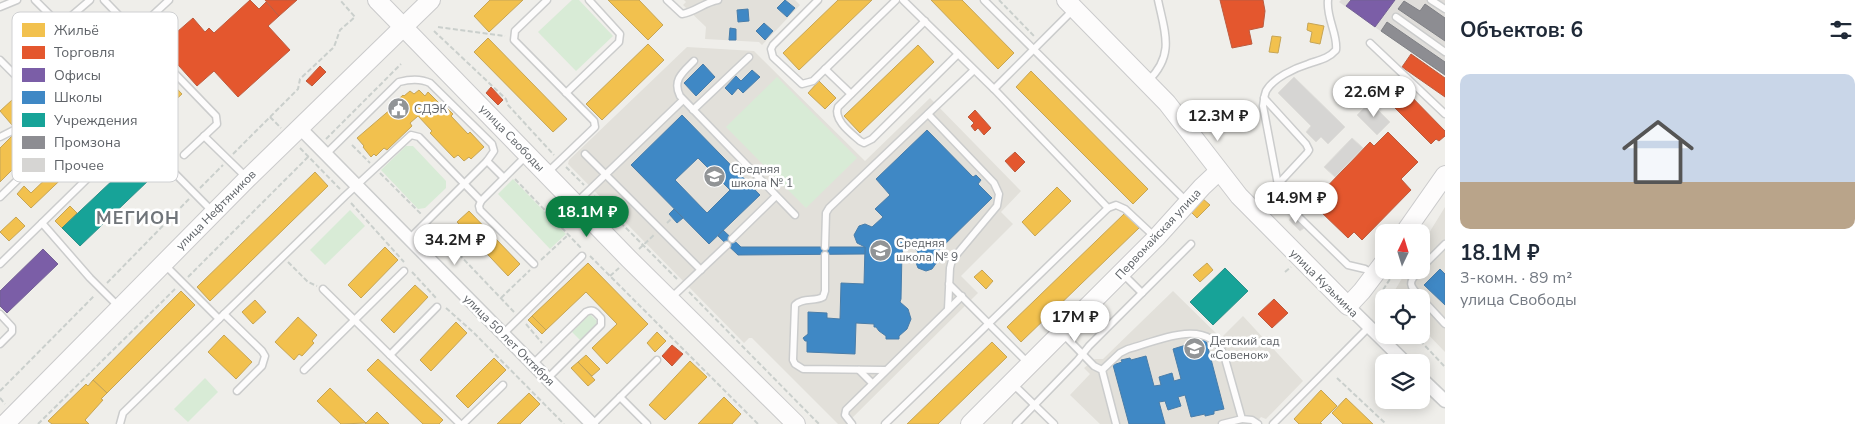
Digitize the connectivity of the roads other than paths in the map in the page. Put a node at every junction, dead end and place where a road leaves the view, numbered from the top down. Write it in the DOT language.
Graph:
graph roads {
  1 [pos="17,0"];
  2 [pos="35,0"];
  3 [pos="90,0"];
  4 [pos="104,0"];
  5 [pos="170,0"];
  6 [pos="377,0"];
  7 [pos="431,0"];
  8 [pos="547,0"];
  9 [pos="589,0"];
  10 [pos="668,0"];
  11 [pos="718,0"];
  12 [pos="818,0"];
  13 [pos="896,0"];
  14 [pos="903,0"];
  15 [pos="984,0"];
  16 [pos="1158,0"];
  17 [pos="1328,0"];
  18 [pos="1431,0"];
  19 [pos="1070,4"];
  20 [pos="0,7"];
  21 [pos="1445,9"];
  22 [pos="47,12"];
  23 [pos="76,12"];
  24 [pos="116,12"];
  25 [pos="157,12"];
  26 [pos="1396,18"];
  27 [pos="925,21"];
  28 [pos="403,27"];
  29 [pos="1370,43"];
  30 [pos="1033,49"];
  31 [pos="1445,52"];
  32 [pos="958,54"];
  33 [pos="749,57"];
  34 [pos="0,60"];
  35 [pos="694,61"];
  36 [pos="825,69"];
  37 [pos="974,70"];
  38 [pos="12,72"];
  39 [pos="178,76"];
  40 [pos="1147,82"];
  41 [pos="994,89"];
  42 [pos="566,93"];
  43 [pos="851,94"];
  44 [pos="1264,98"];
  45 [pos="683,100"];
  46 [pos="693,110"];
  47 [pos="928,114"];
  48 [pos="1445,114"];
  49 [pos="12,131"];
  50 [pos="294,132"];
  51 [pos="204,136"];
  52 [pos="0,137"];
  53 [pos="322,151"];
  54 [pos="528,154"];
  55 [pos="585,154"];
  56 [pos="184,155"];
  57 [pos="487,161"];
  58 [pos="1219,171"];
  59 [pos="547,173"];
  60 [pos="606,174"];
  61 [pos="1445,175"];
  62 [pos="178,176"];
  63 [pos="507,176"];
  64 [pos="247,179"];
  65 [pos="15,182"];
  66 [pos="85,182"];
  67 [pos="464,184"];
  68 [pos="1278,185"];
  69 [pos="357,186"];
  70 [pos="1272,191"];
  71 [pos="776,196"];
  72 [pos="0,197"];
  73 [pos="481,201"];
  74 [pos="1187,203"];
  75 [pos="576,204"];
  76 [pos="1108,208"];
  77 [pos="1253,211"];
  78 [pos="214,213"];
  79 [pos="794,215"];
  80 [pos="42,223"];
  81 [pos="1411,224"];
  82 [pos="409,238"];
  83 [pos="1156,238"];
  84 [pos="732,239"];
  85 [pos="1191,244"];
  86 [pos="1445,244"];
  87 [pos="726,245"];
  88 [pos="825,247"];
  89 [pos="825,255"];
  90 [pos="585,256"];
  91 [pos="1430,259"];
  92 [pos="0,264"];
  93 [pos="163,264"];
  94 [pos="534,264"];
  95 [pos="407,270"];
  96 [pos="701,270"];
  97 [pos="1375,270"];
  98 [pos="1122,273"];
  99 [pos="1375,279"];
  100 [pos="949,284"];
  101 [pos="323,289"];
  102 [pos="1142,293"];
  103 [pos="962,296"];
  104 [pos="670,299"];
  105 [pos="438,304"];
  106 [pos="1348,306"];
  107 [pos="119,308"];
  108 [pos="1430,308"];
  109 [pos="948,309"];
  110 [pos="0,314"];
  111 [pos="222,317"];
  112 [pos="355,321"];
  113 [pos="990,324"];
  114 [pos="1445,324"];
  115 [pos="1370,328"];
  116 [pos="1062,333"];
  117 [pos="503,334"];
  118 [pos="0,344"];
  119 [pos="1083,354"];
  120 [pos="1397,354"];
  121 [pos="390,355"];
  122 [pos="657,360"];
  123 [pos="533,364"];
  124 [pos="1030,365"];
  125 [pos="304,370"];
  126 [pos="859,370"];
  127 [pos="885,370"];
  128 [pos="1102,370"];
  129 [pos="547,379"];
  130 [pos="872,383"];
  131 [pos="1012,383"];
  132 [pos="503,385"];
  133 [pos="1430,387"];
  134 [pos="237,391"];
  135 [pos="620,397"];
  136 [pos="1445,401"];
  137 [pos="1034,405"];
  138 [pos="1242,419"];
  139 [pos="5,424"];
  140 [pos="120,424"];
  141 [pos="461,424"];
  142 [pos="592,424"];
  143 [pos="647,424"];
  144 [pos="796,424"];
  145 [pos="852,424"];
  146 [pos="885,424"];
  147 [pos="970,424"];
  148 [pos="1016,424"];
  149 [pos="1054,424"];
  150 [pos="1116,424"];
  151 [pos="1222,424"];
  152 [pos="1258,424"];
  153 [pos="1274,424"];
  1 -- 20 [label="lane"];
  2 -- 22 [label="lane"];
  3 -- 23 [label="lane"];
  4 -- 24 [label="lane"];
  5 -- 25 [label="lane"];
  6 -- 28 [label="main road, улица Свободы"];
  7 -- 28 [label="main road, улица Нефтяников"];
  8 -- 42 [label="lane"];
  9 -- 42 [label="lane"];
  10 -- 11 [label="lane"];
  12 -- 36 [label="lane"];
  13 -- 36 [label="lane"];
  14 -- 27 [label="lane"];
  15 -- 30 [label="lane"];
  16 -- 40 [label="lane"];
  17 -- 44 [label="lane"];
  18 -- 21 [label="lane"];
  19 -- 30 [label="lane"];
  19 -- 40 [label="main road, улица Кузьмина"];
  26 -- 31 [label="lane"];
  27 -- 32 [label="lane"];
  27 -- 43 [label="lane"];
  28 -- 50 [label="main road, улица Нефтяников"];
  28 -- 54 [label="main road, улица Свободы"];
  29 -- 48 [label="lane"];
  30 -- 41 [label="lane"];
  30 -- 74 [label="lane"];
  32 -- 37 [label="lane"];
  32 -- 43 [label="lane"];
  33 -- 46 [label="lane"];
  34 -- 38 [label="lane"];
  35 -- 45 [label="lane"];
  36 -- 43 [label="lane"];
  37 -- 41 [label="lane"];
  37 -- 47 [label="lane"];
  39 -- 51 [label="lane"];
  40 -- 58 [label="main road, улица Кузьмина"];
  41 -- 76 [label="lane"];
  42 -- 59 [label="lane"];
  44 -- 68 [label="lane"];
  44 -- 68 [label="lane"];
  45 -- 46 [label="lane"];
  45 -- 60 [label="lane"];
  46 -- 71 [label="lane"];
  47 -- 88 [label="lane"];
  47 -- 100 [label="lane"];
  49 -- 52 [label="lane"];
  50 -- 53 [label="street, улица 50 лет Октября"];
  50 -- 64 [label="main road, улица Нефтяников"];
  51 -- 56 [label="lane"];
  51 -- 64 [label="lane"];
  53 -- 57 [label="lane"];
  53 -- 69 [label="street, улица 50 лет Октября"];
  54 -- 59 [label="main road, улица Свободы"];
  54 -- 63 [label="lane"];
  55 -- 60 [label="lane"];
  57 -- 63 [label="lane"];
  57 -- 67 [label="lane"];
  58 -- 74 [label="main road, Первомайская улица"];
  58 -- 77 [label="main road, улица Кузьмина"];
  59 -- 75 [label="main road, улица Свободы"];
  60 -- 75 [label="lane"];
  60 -- 96 [label="lane"];
  61 -- 81 [label="main road"];
  62 -- 78 [label="lane"];
  63 -- 73 [label="lane"];
  64 -- 78 [label="main road, улица Нефтяников"];
  65 -- 72 [label="lane"];
  66 -- 80 [label="lane"];
  67 -- 69 [label="lane"];
  67 -- 73 [label="lane"];
  67 -- 82 [label="lane"];
  68 -- 70 [label="lane"];
  69 -- 82 [label="street, улица 50 лет Октября"];
  69 -- 111 [label="lane"];
  70 -- 77 [label="lane"];
  70 -- 97 [label="lane"];
  71 -- 79 [label="lane"];
  71 -- 84 [label="lane"];
  73 -- 94 [label="lane"];
  74 -- 83 [label="main road, Первомайская улица"];
  75 -- 104 [label="main road, улица Свободы"];
  76 -- 83 [label="lane"];
  76 -- 113 [label="lane"];
  77 -- 106 [label="main road, улица Кузьмина"];
  78 -- 93 [label="main road, улица Нефтяников"];
  80 -- 92 [label="lane"];
  80 -- 107 [label="lane"];
  82 -- 117 [label="street, улица 50 лет Октября"];
  83 -- 98 [label="main road, Первомайская улица"];
  85 -- 102 [label="lane"];
  86 -- 91 [label="lane"];
  87 -- 96 [label="lane"];
  89 -- 126 [label="lane"];
  90 -- 117 [label="lane"];
  93 -- 107 [label="main road, улица Нефтяников"];
  93 -- 111 [label="lane"];
  95 -- 112 [label="lane"];
  96 -- 104 [label="lane"];
  98 -- 102 [label="lane"];
  98 -- 116 [label="main road, Первомайская улица"];
  99 -- 106 [label="main road"];
  100 -- 103 [label="lane"];
  100 -- 109 [label="lane"];
  101 -- 112 [label="lane"];
  102 -- 119 [label="lane"];
  103 -- 109 [label="lane"];
  103 -- 113 [label="lane"];
  104 -- 144 [label="main road, улица Свободы"];
  105 -- 121 [label="lane"];
  106 -- 115 [label="street, улица Кузьмина"];
  107 -- 139 [label="main road, улица Нефтяников"];
  108 -- 114 [label="lane"];
  109 -- 127 [label="lane"];
  110 -- 118 [label="lane"];
  111 -- 134 [label="lane"];
  111 -- 140 [label="lane"];
  112 -- 121 [label="lane"];
  112 -- 125 [label="lane"];
  113 -- 124 [label="lane"];
  113 -- 146 [label="lane"];
  115 -- 120 [label="street, улица Кузьмина"];
  115 -- 153 [label="lane"];
  116 -- 119 [label="lane"];
  116 -- 124 [label="main road, Первомайская улица"];
  117 -- 123 [label="street, улица 50 лет Октября"];
  119 -- 128 [label="lane"];
  119 -- 137 [label="lane"];
  121 -- 141 [label="lane"];
  122 -- 135 [label="lane"];
  123 -- 129 [label="street, улица 50 лет Октября"];
  123 -- 129 [label="lane"];
  124 -- 131 [label="main road, Первомайская улица"];
  126 -- 127 [label="lane"];
  126 -- 130 [label="lane"];
  127 -- 130 [label="lane"];
  128 -- 138 [label="lane"];
  128 -- 150 [label="lane"];
  129 -- 142 [label="street, улица 50 лет Октября"];
  130 -- 145 [label="lane"];
  131 -- 137 [label="lane"];
  131 -- 147 [label="main road, Первомайская улица"];
  132 -- 141 [label="lane"];
  133 -- 136 [label="street"];
  135 -- 142 [label="lane"];
  135 -- 143 [label="lane"];
  137 -- 148 [label="lane"];
  137 -- 149 [label="lane"];
  138 -- 151 [label="lane"];
  138 -- 152 [label="lane"];
}
